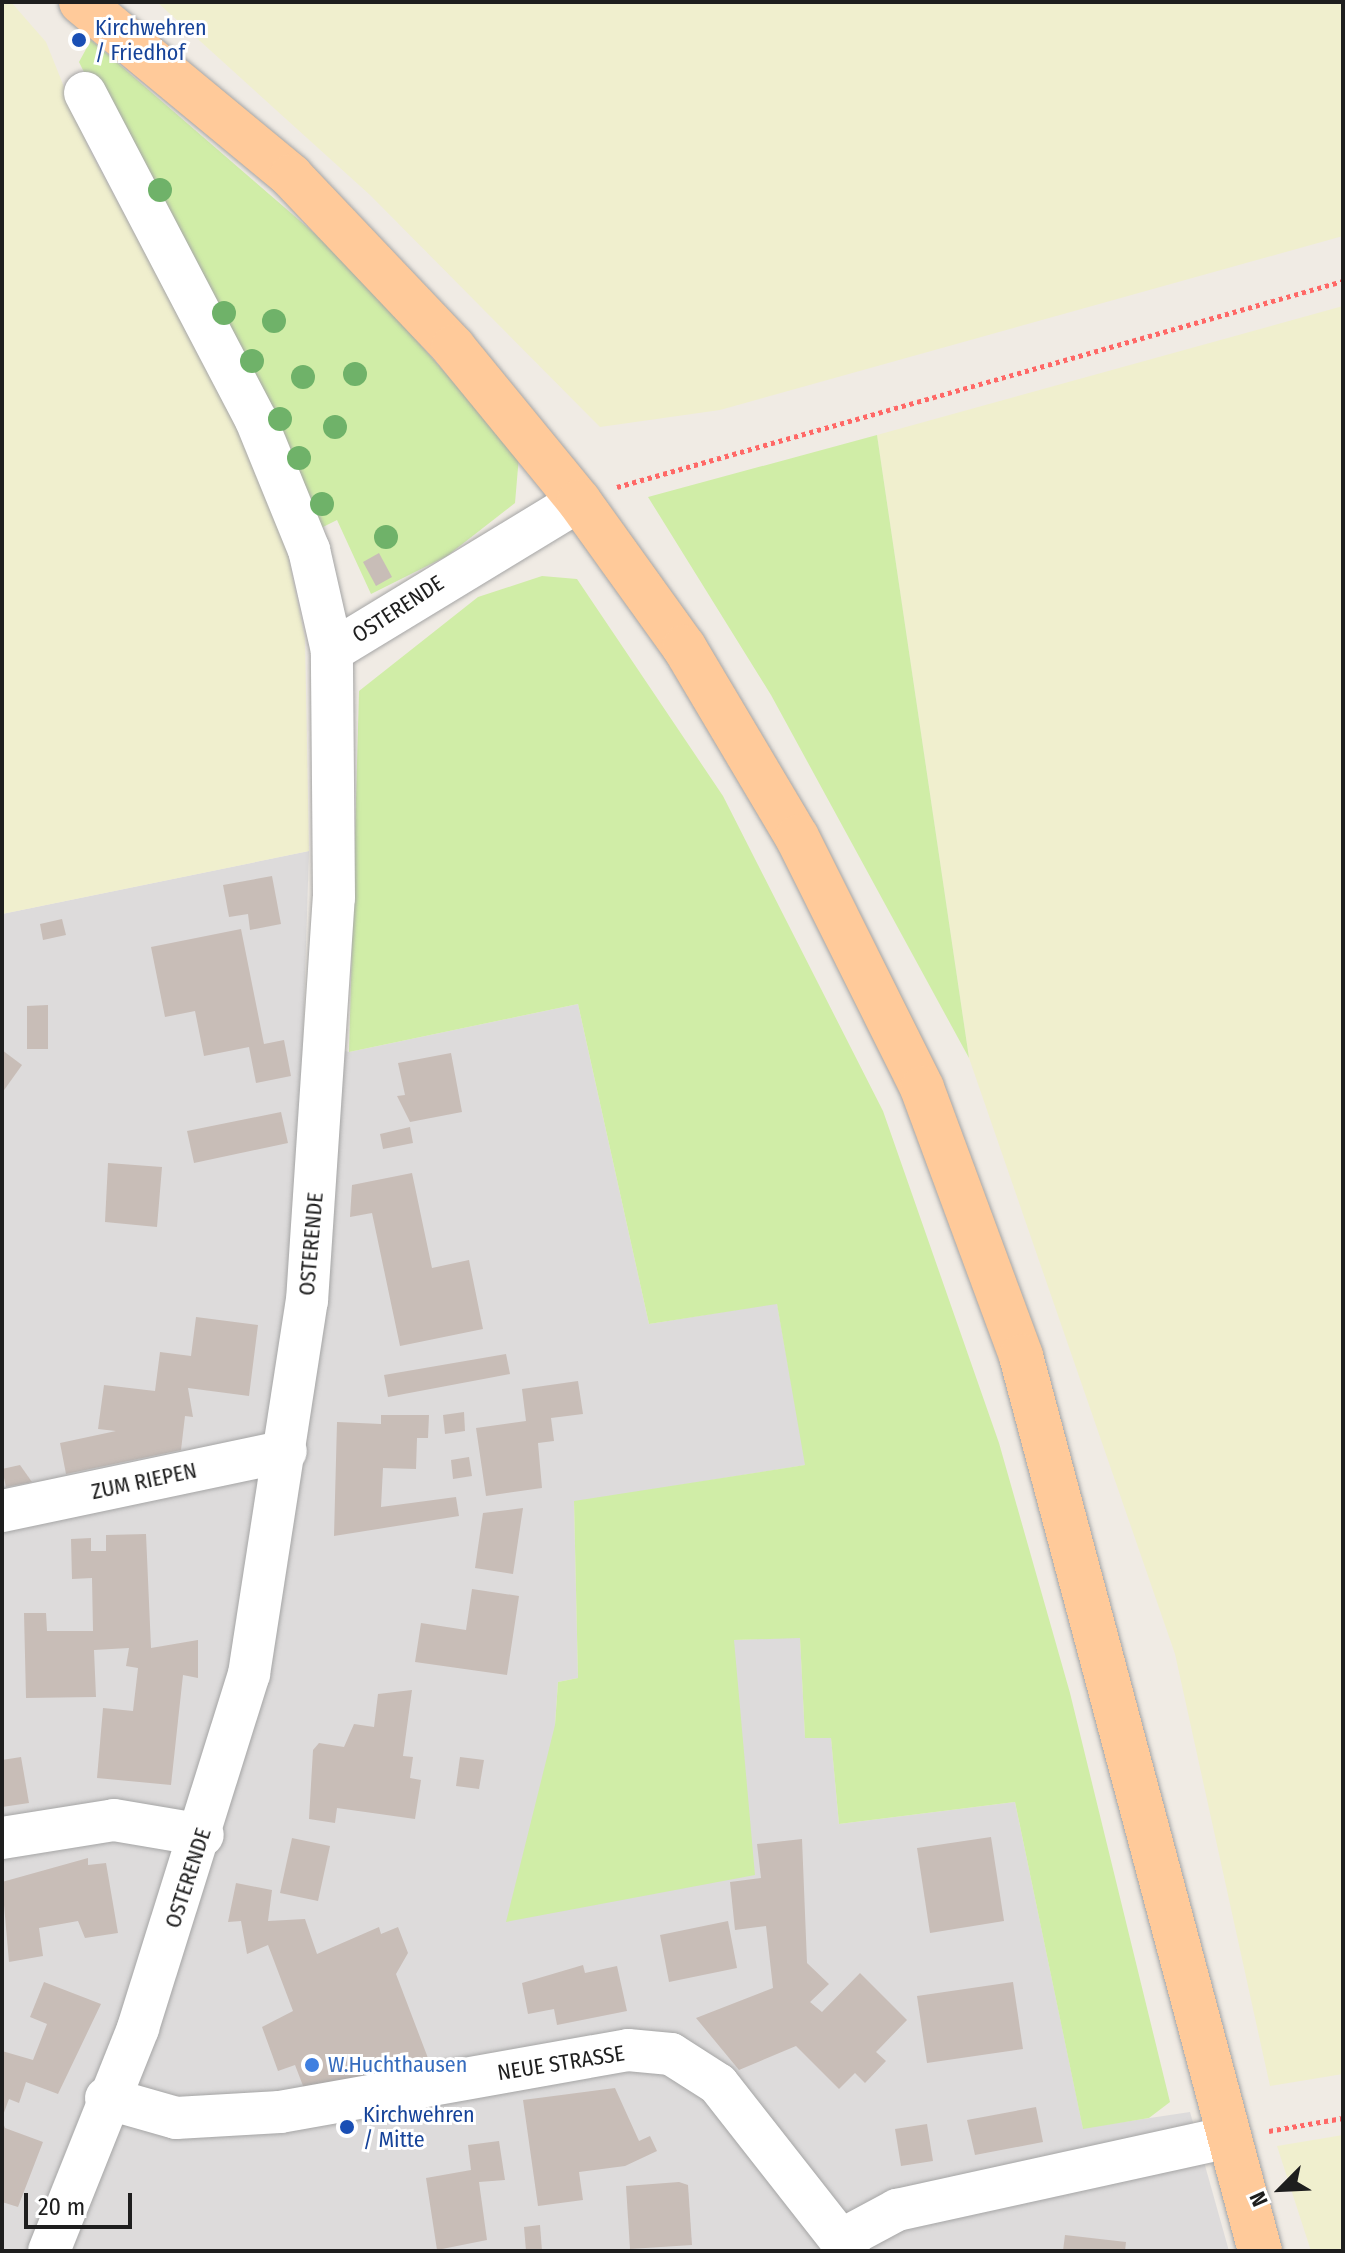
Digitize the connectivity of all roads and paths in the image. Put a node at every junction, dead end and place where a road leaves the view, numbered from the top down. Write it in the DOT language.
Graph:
graph roads {
  1 [pos="81,2"];
  2 [pos="85,93"];
  3 [pos="1343,281"];
  4 [pos="579,501"];
  5 [pos="332,651"];
  6 [pos="286,1451"];
  7 [pos="2,1511"];
  8 [pos="203,1835"];
  9 [pos="2,1838"];
  10 [pos="106,2098"];
  11 [pos="1343,2118"];
  12 [pos="1228,2137"];
  13 [pos="845,2245"];
  14 [pos="49,2251"];
  15 [pos="1260,2251"];
  1 -- 4 [label="main road"];
  2 -- 5 [label="street"];
  3 -- 4 [label="path"];
  4 -- 5 [label="street, OSTERENDE"];
  4 -- 12 [label="main road"];
  5 -- 6 [label="street, OSTERENDE"];
  6 -- 7 [label="street, ZUM RIEPEN"];
  6 -- 8 [label="street, OSTERENDE"];
  8 -- 9 [label="street"];
  8 -- 10 [label="street, OSTERENDE"];
  10 -- 13 [label="street, NEUE STRASSE"];
  10 -- 14 [label="street, OSTERENDE"];
  11 -- 12 [label="path"];
  12 -- 13 [label="street, NEUE STRASSE"];
  12 -- 15 [label="main road"];
}
